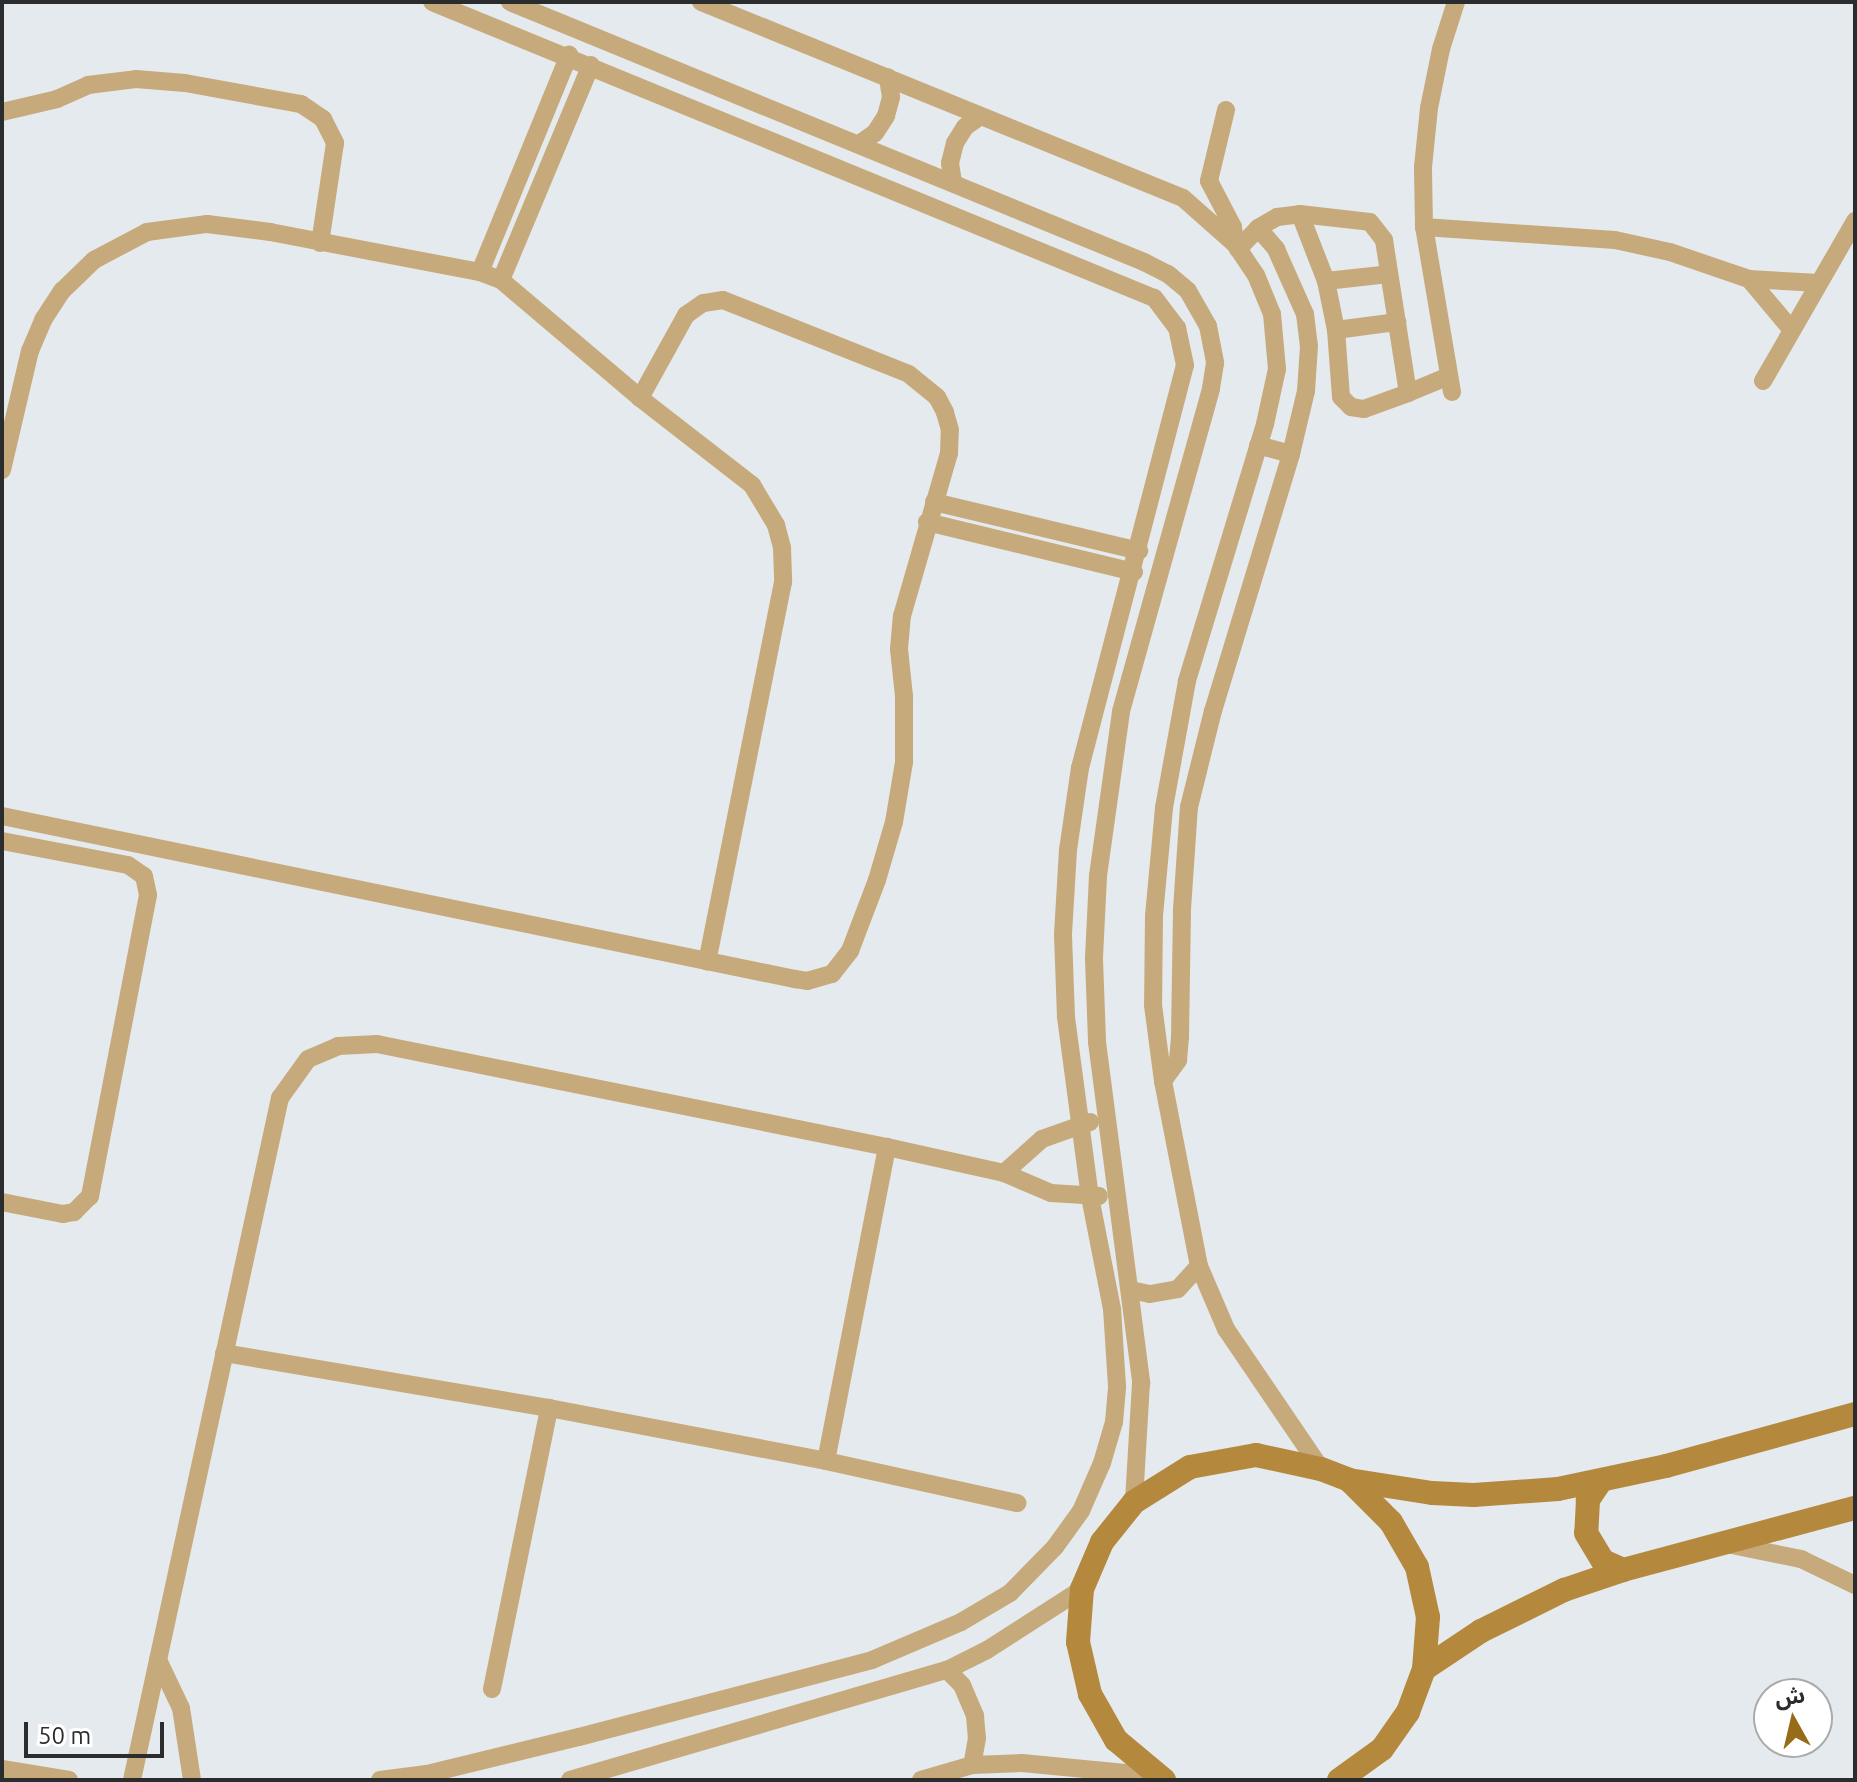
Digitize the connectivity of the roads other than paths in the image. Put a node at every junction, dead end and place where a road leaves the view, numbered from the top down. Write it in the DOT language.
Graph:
graph roads {
  1 [pos="432,2"];
  2 [pos="510,2"];
  3 [pos="701,2"];
  4 [pos="1456,2"];
  5 [pos="569,55"];
  6 [pos="591,65"];
  7 [pos="888,77"];
  8 [pos="551,99"];
  9 [pos="573,108"];
  10 [pos="1226,110"];
  11 [pos="2,112"];
  12 [pos="981,116"];
  13 [pos="859,144"];
  14 [pos="953,182"];
  15 [pos="1300,214"];
  16 [pos="1855,221"];
  17 [pos="1424,227"];
  18 [pos="1258,228"];
  19 [pos="320,243"];
  20 [pos="1237,246"];
  21 [pos="480,272"];
  22 [pos="1389,274"];
  23 [pos="1749,279"];
  24 [pos="501,280"];
  25 [pos="1326,281"];
  26 [pos="1819,283"];
  27 [pos="1397,322"];
  28 [pos="1791,329"];
  29 [pos="1336,330"];
  30 [pos="1763,381"];
  31 [pos="1408,393"];
  32 [pos="640,398"];
  33 [pos="1258,445"];
  34 [pos="1291,454"];
  35 [pos="2,470"];
  36 [pos="934,502"];
  37 [pos="927,522"];
  38 [pos="1139,551"];
  39 [pos="1134,572"];
  40 [pos="2,816"];
  41 [pos="2,841"];
  42 [pos="707,961"];
  43 [pos="1163,1081"];
  44 [pos="1104,1119"];
  45 [pos="1079,1124"];
  46 [pos="887,1147"];
  47 [pos="1004,1173"];
  48 [pos="1117,1195"];
  49 [pos="1090,1197"];
  50 [pos="2,1202"];
  51 [pos="1199,1266"];
  52 [pos="1131,1290"];
  53 [pos="224,1353"];
  54 [pos="549,1408"];
  55 [pos="1855,1414"];
  56 [pos="826,1461"];
  57 [pos="1321,1469"];
  58 [pos="1349,1480"];
  59 [pos="1600,1482"];
  60 [pos="1134,1502"];
  61 [pos="1017,1503"];
  62 [pos="1855,1508"];
  63 [pos="1724,1543"];
  64 [pos="1623,1570"];
  65 [pos="1855,1585"];
  66 [pos="1082,1589"];
  67 [pos="158,1660"];
  68 [pos="1424,1669"];
  69 [pos="947,1670"];
  70 [pos="492,1689"];
  71 [pos="1382,1749"];
  72 [pos="972,1765"];
  73 [pos="2,1769"];
  74 [pos="1160,1778"];
  75 [pos="69,1780"];
  76 [pos="132,1780"];
  77 [pos="192,1780"];
  78 [pos="380,1780"];
  79 [pos="570,1780"];
  80 [pos="921,1780"];
  81 [pos="1339,1780"];
  82 [pos="1371,1780"];
  1 -- 5 [label="street"];
  2 -- 13 [label="street"];
  3 -- 7 [label="street"];
  4 -- 17 [label="street"];
  5 -- 6 [label="street"];
  5 -- 8 [label="street"];
  6 -- 9 [label="street"];
  6 -- 38 [label="street"];
  7 -- 12 [label="street"];
  7 -- 13 [label="street"];
  8 -- 9 [label="street"];
  8 -- 21 [label="street"];
  9 -- 24 [label="street"];
  10 -- 20 [label="street"];
  11 -- 19 [label="street"];
  12 -- 14 [label="street"];
  12 -- 20 [label="street"];
  13 -- 14 [label="street"];
  14 -- 44 [label="street"];
  15 -- 18 [label="street"];
  15 -- 22 [label="street"];
  15 -- 25 [label="street"];
  16 -- 26 [label="street"];
  17 -- 23 [label="street"];
  17 -- 31 [label="street"];
  18 -- 20 [label="street"];
  18 -- 34 [label="street"];
  19 -- 21 [label="street"];
  19 -- 35 [label="street"];
  20 -- 33 [label="street"];
  21 -- 24 [label="street"];
  22 -- 25 [label="street"];
  22 -- 27 [label="street"];
  23 -- 26 [label="street"];
  23 -- 28 [label="street"];
  24 -- 32 [label="street"];
  25 -- 29 [label="street"];
  26 -- 28 [label="street"];
  27 -- 29 [label="street"];
  27 -- 31 [label="street"];
  28 -- 30 [label="street"];
  29 -- 31 [label="street"];
  32 -- 36 [label="street"];
  32 -- 42 [label="street"];
  33 -- 34 [label="street"];
  33 -- 43 [label="street"];
  34 -- 43 [label="street"];
  36 -- 37 [label="street"];
  36 -- 38 [label="street"];
  37 -- 39 [label="street"];
  37 -- 42 [label="street"];
  38 -- 39 [label="street"];
  39 -- 45 [label="street"];
  40 -- 42 [label="street"];
  41 -- 50 [label="street"];
  43 -- 51 [label="street"];
  44 -- 45 [label="street"];
  44 -- 48 [label="street"];
  45 -- 47 [label="street"];
  45 -- 49 [label="street"];
  46 -- 47 [label="street"];
  46 -- 53 [label="street"];
  46 -- 56 [label="street"];
  47 -- 49 [label="street"];
  48 -- 49 [label="street"];
  48 -- 52 [label="street"];
  49 -- 78 [label="street"];
  51 -- 52 [label="street"];
  51 -- 57 [label="street"];
  52 -- 60 [label="street"];
  53 -- 54 [label="street"];
  53 -- 67 [label="street"];
  54 -- 56 [label="street"];
  54 -- 70 [label="street"];
  55 -- 59 [label="street"];
  56 -- 61 [label="street"];
  57 -- 58 [label="street"];
  57 -- 60 [label="street"];
  58 -- 59 [label="street"];
  58 -- 68 [label="street"];
  59 -- 64 [label="street"];
  60 -- 66 [label="street"];
  62 -- 63 [label="street"];
  63 -- 64 [label="street"];
  63 -- 65 [label="street"];
  64 -- 68 [label="street"];
  66 -- 69 [label="street"];
  66 -- 74 [label="street"];
  67 -- 76 [label="street"];
  67 -- 77 [label="street"];
  68 -- 71 [label="street"];
  69 -- 72 [label="street"];
  69 -- 79 [label="street"];
  71 -- 81 [label="street"];
  71 -- 82 [label="street"];
  72 -- 74 [label="street"];
  72 -- 80 [label="street"];
  73 -- 75 [label="street"];
}
